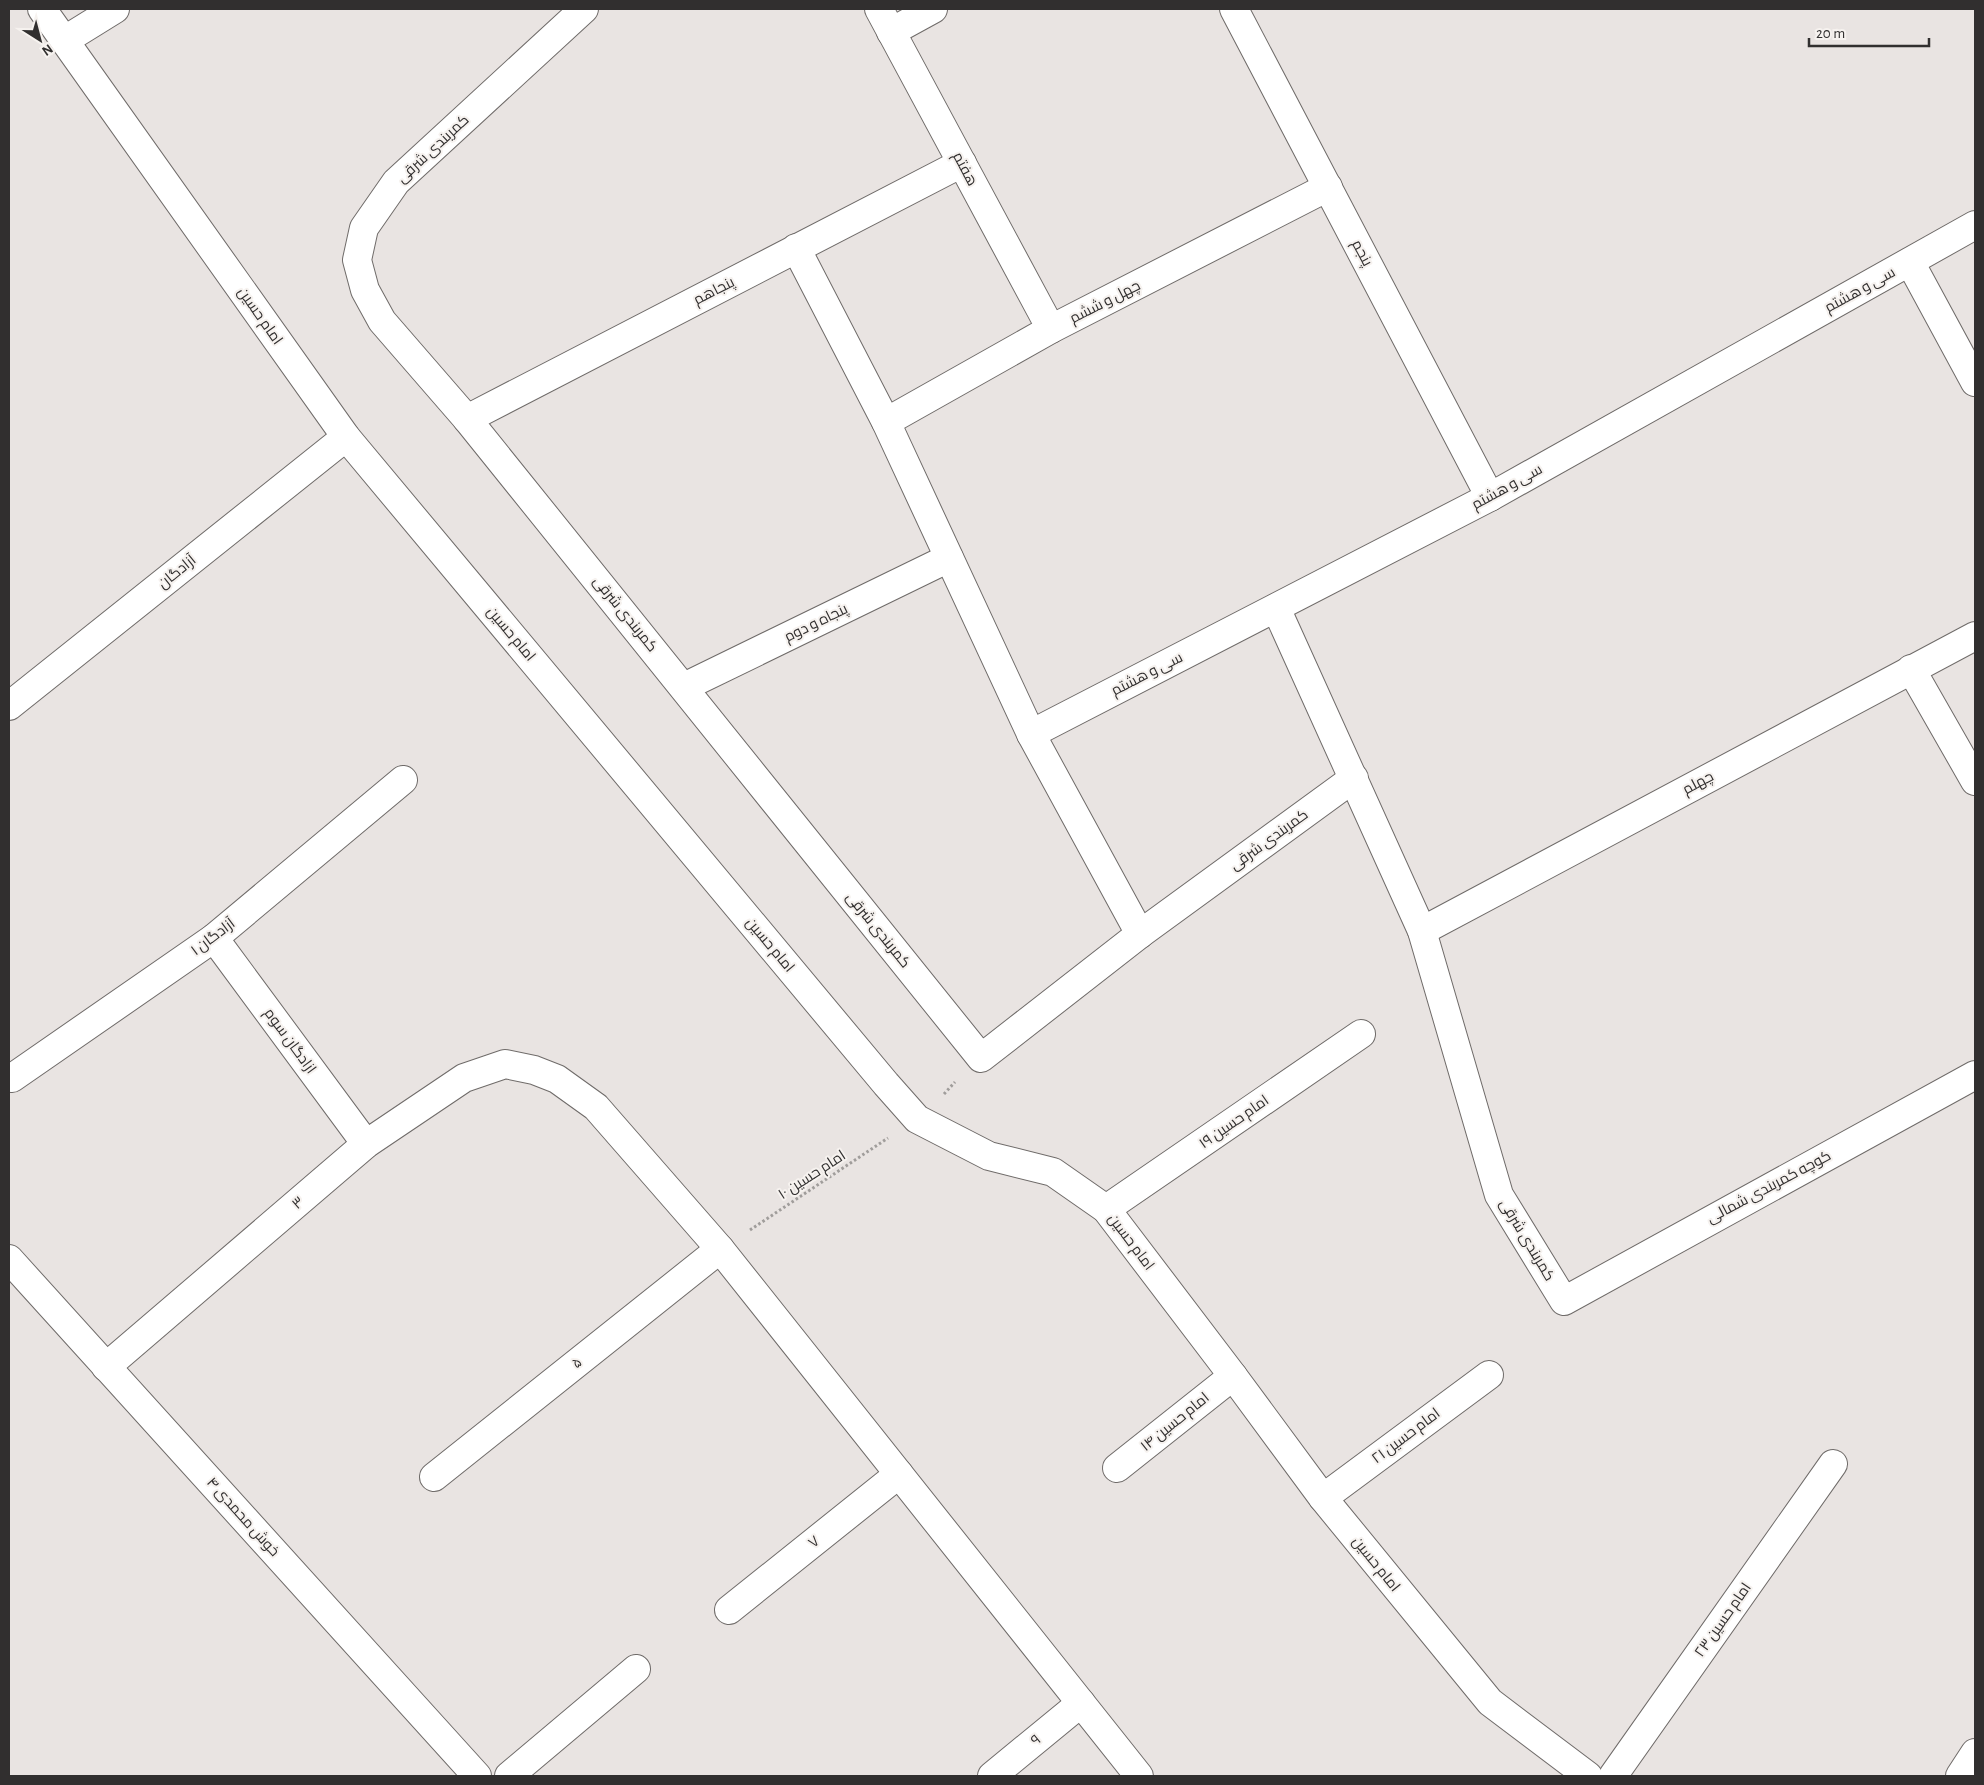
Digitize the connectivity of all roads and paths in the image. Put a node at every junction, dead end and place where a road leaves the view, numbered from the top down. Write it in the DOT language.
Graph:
graph roads {
  1 [pos="42,9"];
  2 [pos="115,9"];
  3 [pos="584,9"];
  4 [pos="933,9"];
  5 [pos="1234,9"];
  6 [pos="885,20"];
  7 [pos="65,40"];
  8 [pos="962,163"];
  9 [pos="1328,187"];
  10 [pos="1975,226"];
  11 [pos="796,248"];
  12 [pos="1910,262"];
  13 [pos="1051,330"];
  14 [pos="1975,382"];
  15 [pos="467,418"];
  16 [pos="886,422"];
  17 [pos="346,437"];
  18 [pos="1490,496"];
  19 [pos="949,558"];
  20 [pos="1276,608"];
  21 [pos="1975,636"];
  22 [pos="1911,669"];
  23 [pos="684,687"];
  24 [pos="9,706"];
  25 [pos="1031,734"];
  26 [pos="1354,778"];
  27 [pos="403,780"];
  28 [pos="1975,781"];
  29 [pos="1422,931"];
  30 [pos="1140,934"];
  31 [pos="214,938"];
  32 [pos="1361,1034"];
  33 [pos="981,1058"];
  34 [pos="1975,1076"];
  35 [pos="12,1078"];
  36 [pos="918,1119"];
  37 [pos="366,1144"];
  38 [pos="1106,1209"];
  39 [pos="720,1249"];
  40 [pos="9,1259"];
  41 [pos="1564,1301"];
  42 [pos="106,1366"];
  43 [pos="1489,1375"];
  44 [pos="1233,1376"];
  45 [pos="1833,1464"];
  46 [pos="1117,1468"];
  47 [pos="899,1474"];
  48 [pos="434,1477"];
  49 [pos="1323,1498"];
  50 [pos="728,1610"];
  51 [pos="636,1669"];
  52 [pos="1081,1703"];
  53 [pos="1975,1753"];
  54 [pos="477,1776"];
  55 [pos="509,1776"];
  56 [pos="992,1776"];
  57 [pos="1139,1776"];
  58 [pos="1588,1776"];
  59 [pos="1613,1776"];
  60 [pos="1960,1776"];
  1 -- 7 [label="street, امام حسین"];
  2 -- 7 [label="street"];
  3 -- 15 [label="street, کمربندی شرقی"];
  4 -- 6 [label="street"];
  5 -- 9 [label="street, پنجم"];
  6 -- 8 [label="street, هفتم"];
  7 -- 17 [label="street, امام حسین"];
  8 -- 11 [label="street, پنجاهم"];
  8 -- 13 [label="street, هفتم"];
  9 -- 13 [label="street, چهل و ششم"];
  9 -- 18 [label="street, پنجم"];
  10 -- 12 [label="street, سی و هشتم"];
  11 -- 15 [label="street, پنجاهم"];
  11 -- 16 [label="street"];
  12 -- 14 [label="street"];
  12 -- 18 [label="street, سی و هشتم"];
  13 -- 16 [label="street, چهل و ششم"];
  15 -- 23 [label="street, کمربندی شرقی"];
  16 -- 19 [label="street"];
  17 -- 24 [label="street, آزادگان"];
  17 -- 36 [label="street, امام حسین"];
  18 -- 20 [label="street, سی و هشتم"];
  19 -- 23 [label="street, پنجاه و دوم"];
  19 -- 25 [label="street"];
  20 -- 25 [label="street, سی و هشتم"];
  20 -- 26 [label="street"];
  21 -- 22 [label="street, چهلم"];
  22 -- 28 [label="street"];
  22 -- 29 [label="street, چهلم"];
  23 -- 33 [label="street, کمربندی شرقی"];
  25 -- 30 [label="street"];
  26 -- 29 [label="street, کمربندی شرقی"];
  26 -- 30 [label="street, کمربندی شرقی"];
  27 -- 31 [label="street, آزادگان ۱"];
  29 -- 41 [label="street, کمربندی شرقی"];
  30 -- 33 [label="street, کمربندی شرقی"];
  31 -- 35 [label="street, آزادگان ۱"];
  31 -- 37 [label="street, ازادگان سوم"];
  32 -- 38 [label="street, امام حسین ۱۹"];
  33 -- 36 [label="path, امام حسین ۱۰"];
  34 -- 41 [label="street, کوچه کمربندی شمالی"];
  36 -- 38 [label="street, امام حسین"];
  36 -- 39 [label="path, امام حسین ۱۰"];
  37 -- 39 [label="street, ۳"];
  37 -- 42 [label="street, ۳"];
  38 -- 44 [label="street, امام حسین"];
  39 -- 47 [label="street"];
  39 -- 48 [label="street, ۵"];
  40 -- 42 [label="street, خوش محمدی ۴"];
  42 -- 54 [label="street, خوش محمدی ۴"];
  43 -- 49 [label="street, امام حسین ۲۱"];
  44 -- 46 [label="street, امام حسین ۱۴"];
  44 -- 49 [label="street, امام حسین"];
  45 -- 59 [label="street, امام حسین ۲۳"];
  47 -- 50 [label="street, ۷"];
  47 -- 52 [label="street"];
  49 -- 58 [label="street, امام حسین"];
  51 -- 55 [label="street"];
  52 -- 56 [label="street, ۹"];
  52 -- 57 [label="street"];
  53 -- 60 [label="street"];
}
